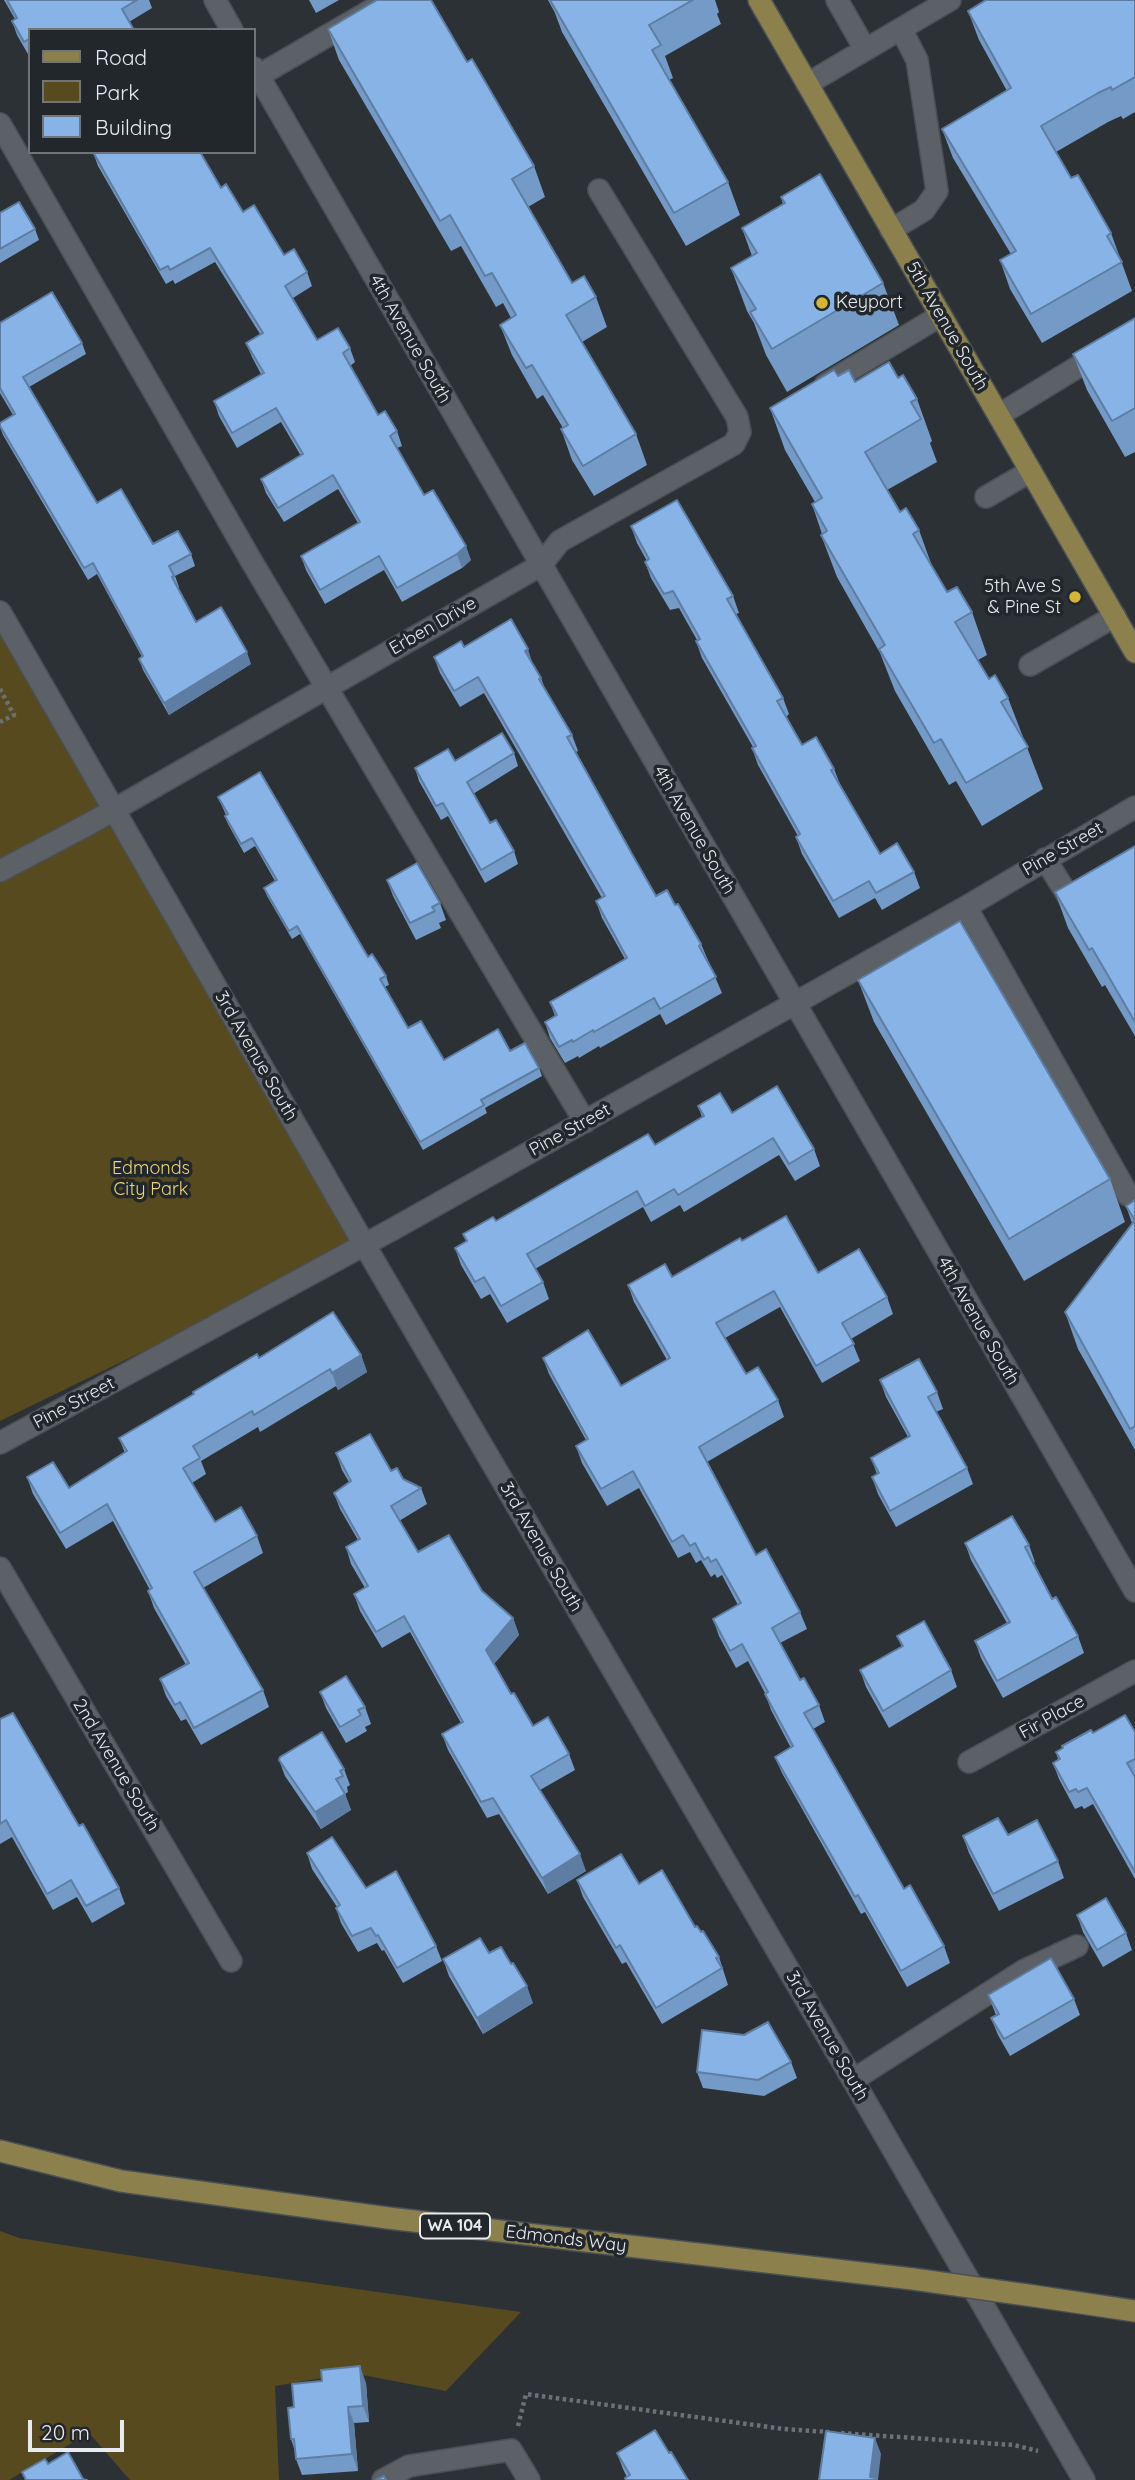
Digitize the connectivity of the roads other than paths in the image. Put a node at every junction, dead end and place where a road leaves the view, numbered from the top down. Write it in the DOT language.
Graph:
graph roads {
  1 [pos="215,0"];
  2 [pos="388,0"];
  3 [pos="759,0"];
  4 [pos="837,0"];
  5 [pos="949,0"];
  6 [pos="231,28"];
  7 [pos="901,29"];
  8 [pos="865,48"];
  9 [pos="256,72"];
  10 [pos="807,84"];
  11 [pos="0,124"];
  12 [pos="599,190"];
  13 [pos="891,230"];
  14 [pos="940,316"];
  15 [pos="1135,332"];
  16 [pos="813,392"];
  17 [pos="999,415"];
  18 [pos="1031,471"];
  19 [pos="986,497"];
  20 [pos="541,565"];
  21 [pos="0,612"];
  22 [pos="1115,616"];
  23 [pos="1135,652"];
  24 [pos="1030,665"];
  25 [pos="327,688"];
  26 [pos="1135,807"];
  27 [pos="115,809"];
  28 [pos="1045,859"];
  29 [pos="0,870"];
  30 [pos="1097,890"];
  31 [pos="966,907"];
  32 [pos="795,1004"];
  33 [pos="585,1122"];
  34 [pos="1128,1195"];
  35 [pos="364,1244"];
  36 [pos="0,1443"];
  37 [pos="0,1568"];
  38 [pos="1135,1591"];
  39 [pos="1135,1671"];
  40 [pos="969,1762"];
  41 [pos="1077,1946"];
  42 [pos="232,1961"];
  43 [pos="853,2080"];
  44 [pos="0,2151"];
  45 [pos="1135,2311"];
  46 [pos="383,2480"];
  47 [pos="528,2480"];
  48 [pos="1084,2480"];
  1 -- 6 [label="street"];
  2 -- 9 [label="street"];
  3 -- 10 [label="main road, 5th Avenue South"];
  4 -- 8 [label="street"];
  5 -- 7 [label="street"];
  7 -- 8 [label="street"];
  7 -- 13 [label="street"];
  8 -- 10 [label="street"];
  9 -- 20 [label="street, 4th Avenue South"];
  10 -- 13 [label="main road, 5th Avenue South"];
  11 -- 25 [label="street"];
  12 -- 20 [label="street, Erben Drive"];
  13 -- 14 [label="main road, 5th Avenue South"];
  14 -- 16 [label="street"];
  14 -- 17 [label="main road, 5th Avenue South"];
  15 -- 17 [label="street"];
  17 -- 18 [label="main road, 5th Avenue South"];
  18 -- 19 [label="street"];
  18 -- 22 [label="main road, 5th Avenue South"];
  20 -- 25 [label="street, Erben Drive"];
  20 -- 32 [label="street, 4th Avenue South"];
  21 -- 27 [label="street, 3rd Avenue South"];
  22 -- 23 [label="main road, 5th Avenue South"];
  22 -- 24 [label="street"];
  25 -- 27 [label="street, Erben Drive"];
  25 -- 33 [label="street"];
  26 -- 28 [label="street, Pine Street"];
  27 -- 29 [label="street, Erben Drive"];
  27 -- 35 [label="street, 3rd Avenue South"];
  28 -- 30 [label="street"];
  28 -- 31 [label="street, Pine Street"];
  31 -- 32 [label="street, Pine Street"];
  31 -- 34 [label="street"];
  32 -- 33 [label="street, Pine Street"];
  32 -- 38 [label="street, 4th Avenue South"];
  33 -- 35 [label="street, Pine Street"];
  35 -- 36 [label="street, Pine Street"];
  35 -- 43 [label="street, 3rd Avenue South"];
  37 -- 42 [label="street, 2nd Avenue South"];
  39 -- 40 [label="street, Fir Place"];
  41 -- 43 [label="street"];
  43 -- 48 [label="street, 3rd Avenue South"];
  44 -- 45 [label="main road, Edmonds Way / WA 104, bridge"];
  46 -- 47 [label="street"];
}
